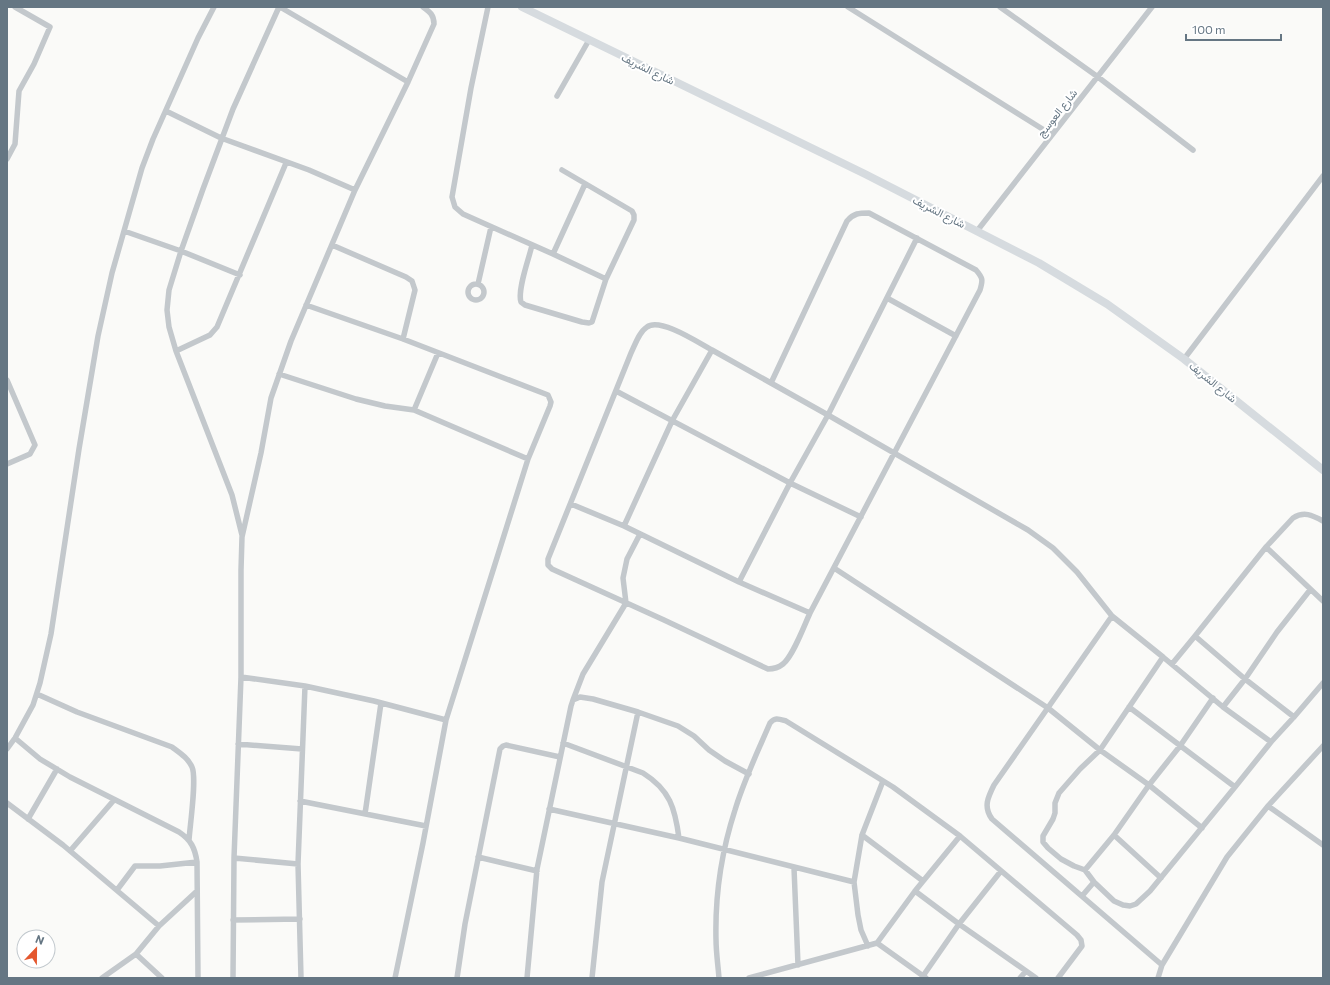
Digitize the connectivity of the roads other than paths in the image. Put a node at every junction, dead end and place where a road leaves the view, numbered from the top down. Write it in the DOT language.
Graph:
graph roads {
  1 [pos="15,7"];
  2 [pos="30,7"];
  3 [pos="214,7"];
  4 [pos="279,7"];
  5 [pos="423,7"];
  6 [pos="488,7"];
  7 [pos="522,7"];
  8 [pos="848,7"];
  9 [pos="1000,7"];
  10 [pos="1152,7"];
  11 [pos="535,10"];
  12 [pos="27,13"];
  13 [pos="589,40"];
  14 [pos="1098,77"];
  15 [pos="408,82"];
  16 [pos="557,96"];
  17 [pos="166,111"];
  18 [pos="1052,135"];
  19 [pos="221,138"];
  20 [pos="1193,150"];
  21 [pos="7,159"];
  22 [pos="286,163"];
  23 [pos="562,170"];
  24 [pos="1322,179"];
  25 [pos="585,184"];
  26 [pos="355,190"];
  27 [pos="491,227"];
  28 [pos="124,231"];
  29 [pos="977,231"];
  30 [pos="917,238"];
  31 [pos="332,245"];
  32 [pos="532,245"];
  33 [pos="181,251"];
  34 [pos="553,254"];
  35 [pos="240,275"];
  36 [pos="606,279"];
  37 [pos="478,284"];
  38 [pos="887,298"];
  39 [pos="306,305"];
  40 [pos="956,336"];
  41 [pos="403,339"];
  42 [pos="712,350"];
  43 [pos="176,352"];
  44 [pos="438,353"];
  45 [pos="1184,360"];
  46 [pos="279,374"];
  47 [pos="7,380"];
  48 [pos="771,383"];
  49 [pos="616,391"];
  50 [pos="414,410"];
  51 [pos="828,415"];
  52 [pos="672,421"];
  53 [pos="894,453"];
  54 [pos="528,459"];
  55 [pos="7,464"];
  56 [pos="1323,470"];
  57 [pos="790,483"];
  58 [pos="571,504"];
  59 [pos="861,517"];
  60 [pos="1323,521"];
  61 [pos="624,526"];
  62 [pos="640,534"];
  63 [pos="242,537"];
  64 [pos="1266,548"];
  65 [pos="834,568"];
  66 [pos="739,582"];
  67 [pos="1310,590"];
  68 [pos="1323,601"];
  69 [pos="626,603"];
  70 [pos="810,613"];
  71 [pos="1112,616"];
  72 [pos="1195,636"];
  73 [pos="1163,657"];
  74 [pos="1172,664"];
  75 [pos="241,677"];
  76 [pos="1245,679"];
  77 [pos="1323,683"];
  78 [pos="305,686"];
  79 [pos="37,694"];
  80 [pos="1212,698"];
  81 [pos="573,700"];
  82 [pos="381,703"];
  83 [pos="1129,706"];
  84 [pos="1223,707"];
  85 [pos="1048,708"];
  86 [pos="638,712"];
  87 [pos="1294,717"];
  88 [pos="446,720"];
  89 [pos="15,738"];
  90 [pos="1271,742"];
  91 [pos="563,743"];
  92 [pos="238,744"];
  93 [pos="1180,746"];
  94 [pos="1323,746"];
  95 [pos="7,749"];
  96 [pos="302,749"];
  97 [pos="1100,750"];
  98 [pos="560,757"];
  99 [pos="626,766"];
  100 [pos="57,769"];
  101 [pos="749,774"];
  102 [pos="883,781"];
  103 [pos="1149,785"];
  104 [pos="1235,787"];
  105 [pos="114,800"];
  106 [pos="300,802"];
  107 [pos="7,803"];
  108 [pos="1268,806"];
  109 [pos="549,808"];
  110 [pos="365,814"];
  111 [pos="28,819"];
  112 [pos="613,822"];
  113 [pos="426,826"];
  114 [pos="1202,828"];
  115 [pos="862,834"];
  116 [pos="1114,835"];
  117 [pos="960,836"];
  118 [pos="679,838"];
  119 [pos="189,840"];
  120 [pos="1323,845"];
  121 [pos="725,850"];
  122 [pos="70,851"];
  123 [pos="478,857"];
  124 [pos="234,858"];
  125 [pos="197,862"];
  126 [pos="298,864"];
  127 [pos="794,868"];
  128 [pos="1085,870"];
  129 [pos="537,871"];
  130 [pos="1001,871"];
  131 [pos="1161,878"];
  132 [pos="923,881"];
  133 [pos="854,882"];
  134 [pos="1094,882"];
  135 [pos="117,890"];
  136 [pos="197,891"];
  137 [pos="915,891"];
  138 [pos="1082,896"];
  139 [pos="233,920"];
  140 [pos="300,920"];
  141 [pos="959,924"];
  142 [pos="159,926"];
  143 [pos="877,943"];
  144 [pos="868,946"];
  145 [pos="136,954"];
  146 [pos="798,965"];
  147 [pos="1162,965"];
  148 [pos="1026,971"];
  149 [pos="759,977"];
  150 [pos="924,977"];
  151 [pos="102,978"];
  152 [pos="162,978"];
  153 [pos="198,978"];
  154 [pos="233,978"];
  155 [pos="301,978"];
  156 [pos="395,978"];
  157 [pos="457,978"];
  158 [pos="527,978"];
  159 [pos="592,978"];
  160 [pos="719,978"];
  161 [pos="750,978"];
  162 [pos="1020,978"];
  163 [pos="1036,978"];
  164 [pos="1058,978"];
  165 [pos="1158,978"];
  1 -- 12 [label="street"];
  2 -- 12 [label="street"];
  3 -- 17 [label="street"];
  4 -- 15 [label="street"];
  4 -- 19 [label="street"];
  5 -- 15 [label="street"];
  6 -- 27 [label="street"];
  7 -- 11 [label="main road, شارع الشريف"];
  8 -- 18 [label="street"];
  9 -- 14 [label="street"];
  10 -- 14 [label="street, شارع العوسج"];
  11 -- 13 [label="main road, شارع الشريف"];
  12 -- 21 [label="street"];
  13 -- 16 [label="street"];
  13 -- 29 [label="main road, شارع الشريف"];
  14 -- 18 [label="street, شارع العوسج"];
  14 -- 20 [label="street"];
  15 -- 26 [label="street"];
  17 -- 19 [label="street"];
  17 -- 28 [label="street"];
  18 -- 29 [label="street, شارع العوسج"];
  19 -- 22 [label="street"];
  19 -- 33 [label="street"];
  22 -- 26 [label="street"];
  22 -- 35 [label="street"];
  23 -- 25 [label="street"];
  24 -- 45 [label="street"];
  25 -- 34 [label="street"];
  25 -- 36 [label="street"];
  26 -- 31 [label="street"];
  27 -- 32 [label="street"];
  27 -- 37 [label="street"];
  28 -- 33 [label="street"];
  28 -- 79 [label="street"];
  29 -- 45 [label="main road, شارع الشريف"];
  30 -- 38 [label="street"];
  30 -- 40 [label="street"];
  30 -- 48 [label="street"];
  31 -- 39 [label="street"];
  31 -- 41 [label="street"];
  32 -- 34 [label="street"];
  32 -- 36 [label="street"];
  33 -- 35 [label="street"];
  33 -- 43 [label="street"];
  34 -- 36 [label="street"];
  35 -- 43 [label="street"];
  38 -- 40 [label="street"];
  38 -- 51 [label="street"];
  39 -- 41 [label="street"];
  39 -- 46 [label="street"];
  40 -- 53 [label="street"];
  41 -- 44 [label="street"];
  42 -- 48 [label="street"];
  42 -- 49 [label="street"];
  42 -- 52 [label="street"];
  43 -- 63 [label="street"];
  44 -- 50 [label="street"];
  44 -- 54 [label="street"];
  45 -- 56 [label="main road, شارع الشريف"];
  46 -- 50 [label="street"];
  46 -- 63 [label="street"];
  47 -- 55 [label="street"];
  48 -- 51 [label="street"];
  49 -- 52 [label="street"];
  49 -- 58 [label="street"];
  50 -- 54 [label="street"];
  51 -- 53 [label="street"];
  51 -- 57 [label="street"];
  52 -- 57 [label="street"];
  52 -- 61 [label="street"];
  53 -- 59 [label="street"];
  53 -- 71 [label="street"];
  54 -- 88 [label="street"];
  57 -- 59 [label="street"];
  57 -- 66 [label="street"];
  58 -- 61 [label="street"];
  58 -- 69 [label="street"];
  59 -- 65 [label="street"];
  60 -- 64 [label="street"];
  61 -- 62 [label="street"];
  62 -- 66 [label="street"];
  62 -- 69 [label="street"];
  63 -- 75 [label="street"];
  64 -- 67 [label="street"];
  64 -- 72 [label="street"];
  65 -- 70 [label="street"];
  65 -- 85 [label="street"];
  66 -- 70 [label="street"];
  67 -- 68 [label="street"];
  67 -- 76 [label="street"];
  69 -- 70 [label="street"];
  69 -- 81 [label="street"];
  71 -- 73 [label="street"];
  71 -- 85 [label="street"];
  72 -- 74 [label="street"];
  72 -- 76 [label="street"];
  73 -- 74 [label="street"];
  73 -- 83 [label="street"];
  74 -- 80 [label="street"];
  75 -- 78 [label="street"];
  75 -- 92 [label="street"];
  76 -- 84 [label="street"];
  76 -- 87 [label="street"];
  77 -- 87 [label="street"];
  78 -- 82 [label="street"];
  78 -- 96 [label="street"];
  79 -- 89 [label="street"];
  79 -- 119 [label="street"];
  80 -- 84 [label="street"];
  80 -- 93 [label="street"];
  81 -- 86 [label="street"];
  81 -- 91 [label="street"];
  82 -- 88 [label="street"];
  82 -- 110 [label="street"];
  83 -- 93 [label="street"];
  83 -- 97 [label="street"];
  84 -- 90 [label="street"];
  85 -- 97 [label="street"];
  85 -- 138 [label="street"];
  86 -- 99 [label="street"];
  86 -- 101 [label="street"];
  87 -- 90 [label="street"];
  88 -- 113 [label="street"];
  89 -- 95 [label="street"];
  89 -- 100 [label="street"];
  90 -- 104 [label="street"];
  91 -- 98 [label="street"];
  91 -- 99 [label="street"];
  92 -- 96 [label="street"];
  92 -- 124 [label="street"];
  93 -- 103 [label="street"];
  93 -- 104 [label="street"];
  94 -- 108 [label="street"];
  96 -- 106 [label="street"];
  97 -- 103 [label="street"];
  97 -- 128 [label="street"];
  98 -- 109 [label="street"];
  98 -- 123 [label="street"];
  99 -- 112 [label="street"];
  99 -- 118 [label="street"];
  100 -- 105 [label="street"];
  100 -- 111 [label="street"];
  101 -- 102 [label="street"];
  101 -- 121 [label="street"];
  102 -- 115 [label="street"];
  102 -- 117 [label="street"];
  103 -- 114 [label="street"];
  103 -- 116 [label="street"];
  104 -- 114 [label="street"];
  105 -- 119 [label="street"];
  105 -- 122 [label="street"];
  106 -- 110 [label="street"];
  106 -- 126 [label="street"];
  107 -- 111 [label="street"];
  108 -- 120 [label="street"];
  108 -- 147 [label="street"];
  109 -- 112 [label="street"];
  109 -- 129 [label="street"];
  110 -- 113 [label="street"];
  111 -- 122 [label="street"];
  112 -- 118 [label="street"];
  112 -- 159 [label="street"];
  113 -- 156 [label="street"];
  114 -- 131 [label="street"];
  115 -- 132 [label="street"];
  115 -- 133 [label="street"];
  116 -- 128 [label="street"];
  116 -- 131 [label="street"];
  117 -- 130 [label="street"];
  117 -- 132 [label="street"];
  118 -- 121 [label="street"];
  119 -- 125 [label="street"];
  121 -- 127 [label="street"];
  121 -- 160 [label="street"];
  122 -- 135 [label="street"];
  123 -- 129 [label="street"];
  123 -- 157 [label="street"];
  124 -- 126 [label="street"];
  124 -- 139 [label="street"];
  125 -- 135 [label="street"];
  125 -- 136 [label="street"];
  126 -- 140 [label="street"];
  127 -- 133 [label="street"];
  127 -- 146 [label="street"];
  128 -- 134 [label="street"];
  129 -- 158 [label="street"];
  130 -- 141 [label="street"];
  130 -- 164 [label="street"];
  131 -- 134 [label="street"];
  132 -- 137 [label="street"];
  133 -- 144 [label="street"];
  134 -- 138 [label="street"];
  135 -- 142 [label="street"];
  136 -- 142 [label="street"];
  136 -- 153 [label="street"];
  137 -- 141 [label="street"];
  137 -- 143 [label="street"];
  138 -- 147 [label="street"];
  139 -- 140 [label="street"];
  139 -- 154 [label="street"];
  140 -- 155 [label="street"];
  141 -- 148 [label="street"];
  141 -- 150 [label="street"];
  142 -- 145 [label="street"];
  143 -- 144 [label="street"];
  143 -- 150 [label="street"];
  144 -- 146 [label="street"];
  145 -- 151 [label="street"];
  145 -- 152 [label="street"];
  146 -- 149 [label="street"];
  147 -- 165 [label="street"];
  148 -- 162 [label="street"];
  148 -- 163 [label="street"];
  149 -- 161 [label="street"];
}
